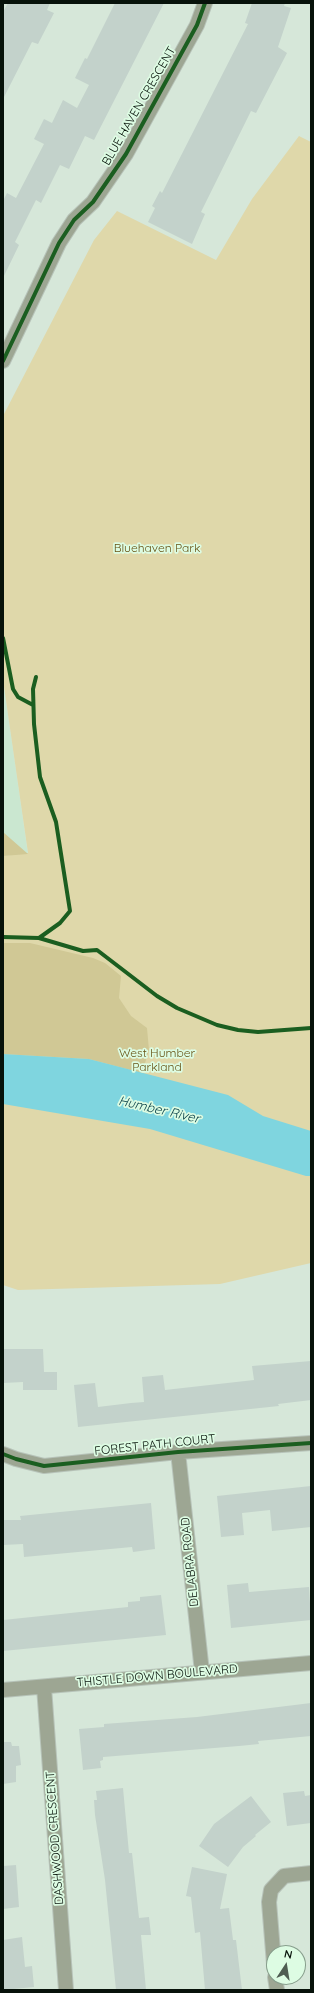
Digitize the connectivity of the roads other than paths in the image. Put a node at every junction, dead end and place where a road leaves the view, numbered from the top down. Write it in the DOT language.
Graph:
graph roads {
  1 [pos="205,3"];
  2 [pos="3,361"];
  3 [pos="311,1443"];
  4 [pos="178,1452"];
  5 [pos="3,1454"];
  6 [pos="311,1663"];
  7 [pos="202,1672"];
  8 [pos="44,1686"];
  9 [pos="3,1690"];
  10 [pos="311,1873"];
  11 [pos="272,1945"];
  12 [pos="66,1990"];
  1 -- 2 [label="street, BLUE HAVEN CRESCENT"];
  3 -- 4 [label="street, FOREST PATH COURT"];
  4 -- 5 [label="street, FOREST PATH COURT"];
  4 -- 7 [label="street, DELABRA ROAD"];
  6 -- 7 [label="street, THISTLE DOWN BOULEVARD"];
  7 -- 8 [label="street, THISTLE DOWN BOULEVARD"];
  8 -- 9 [label="street, THISTLE DOWN BOULEVARD"];
  8 -- 12 [label="street, DASHWOOD CRESCENT"];
  10 -- 11 [label="street"];
}
